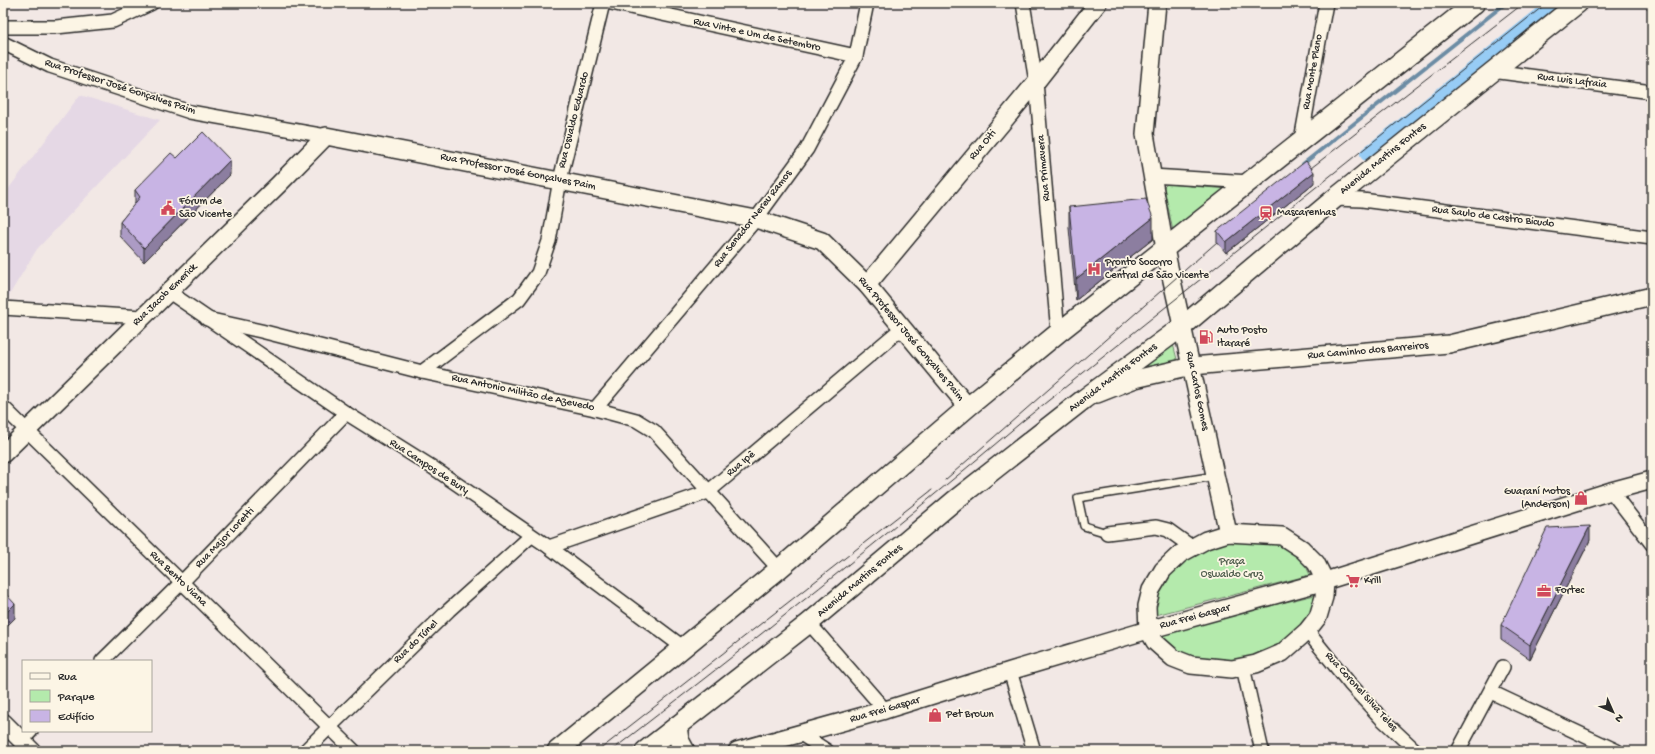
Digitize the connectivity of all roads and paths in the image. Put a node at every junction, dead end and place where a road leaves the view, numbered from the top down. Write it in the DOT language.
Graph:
graph roads {
  1 [pos="152,3"];
  2 [pos="603,3"];
  3 [pos="611,3"];
  4 [pos="867,3"];
  5 [pos="1023,3"];
  6 [pos="1098,3"];
  7 [pos="1157,3"];
  8 [pos="1326,3"];
  9 [pos="1475,3"];
  10 [pos="1578,3"];
  11 [pos="3,27"];
  12 [pos="3,43"];
  13 [pos="856,56"];
  14 [pos="1492,71"];
  15 [pos="1036,82"];
  16 [pos="1652,92"];
  17 [pos="326,136"];
  18 [pos="1300,140"];
  19 [pos="1152,176"];
  20 [pos="560,180"];
  21 [pos="1250,182"];
  22 [pos="1334,199"];
  23 [pos="756,218"];
  24 [pos="1652,238"];
  25 [pos="1165,249"];
  26 [pos="867,285"];
  27 [pos="169,292"];
  28 [pos="1652,296"];
  29 [pos="3,308"];
  30 [pos="142,317"];
  31 [pos="207,319"];
  32 [pos="1183,326"];
  33 [pos="902,328"];
  34 [pos="1058,333"];
  35 [pos="1192,366"];
  36 [pos="422,372"];
  37 [pos="1084,399"];
  38 [pos="3,407"];
  39 [pos="968,407"];
  40 [pos="595,409"];
  41 [pos="346,413"];
  42 [pos="27,430"];
  43 [pos="3,454"];
  44 [pos="1216,476"];
  45 [pos="1652,480"];
  46 [pos="1611,491"];
  47 [pos="708,492"];
  48 [pos="1107,533"];
  49 [pos="1228,533"];
  50 [pos="531,536"];
  51 [pos="1652,544"];
  52 [pos="549,547"];
  53 [pos="1193,548"];
  54 [pos="779,569"];
  55 [pos="1326,581"];
  56 [pos="182,582"];
  57 [pos="809,623"];
  58 [pos="1148,630"];
  59 [pos="1307,631"];
  60 [pos="684,648"];
  61 [pos="103,660"];
  62 [pos="1243,667"];
  63 [pos="1503,667"];
  64 [pos="1010,671"];
  65 [pos="1491,692"];
  66 [pos="885,710"];
  67 [pos="3,722"];
  68 [pos="678,726"];
  69 [pos="330,727"];
  70 [pos="801,734"];
  71 [pos="28,741"];
  72 [pos="305,751"];
  73 [pos="354,751"];
  74 [pos="557,751"];
  75 [pos="645,751"];
  76 [pos="685,751"];
  77 [pos="737,751"];
  78 [pos="827,751"];
  79 [pos="1034,751"];
  80 [pos="1262,751"];
  81 [pos="1416,751"];
  82 [pos="1458,751"];
  83 [pos="1617,751"];
  1 -- 11 [label="street"];
  2 -- 20 [label="street, Rua Osvaldo Eduardo"];
  3 -- 13 [label="street, Rua Vinte e Um de Setembro"];
  4 -- 13 [label="street, Rua Senador Nereu Ramos"];
  5 -- 15 [label="street, Rua Primavera"];
  6 -- 15 [label="street, Rua Oiti"];
  7 -- 19 [label="street, Rua Carlos Gomes"];
  8 -- 18 [label="street, Rua Monte Plano"];
  9 -- 18 [label="main road"];
  10 -- 14 [label="main road, Avenida Martins Fontes"];
  12 -- 17 [label="street, Rua Professor José Gonçalves Paim"];
  13 -- 23 [label="street, Rua Senador Nereu Ramos"];
  14 -- 16 [label="street, Rua Luis Lafraia"];
  14 -- 22 [label="main road, Avenida Martins Fontes"];
  15 -- 26 [label="street, Rua Oiti"];
  15 -- 34 [label="street, Rua Primavera"];
  17 -- 20 [label="street, Rua Professor José Gonçalves Paim"];
  17 -- 27 [label="street, Rua Jacob Emerick"];
  18 -- 21 [label="main road"];
  19 -- 21 [label="street"];
  19 -- 25 [label="street, Rua Carlos Gomes"];
  20 -- 23 [label="street, Rua Professor José Gonçalves Paim"];
  20 -- 36 [label="street, Rua Osvaldo Eduardo"];
  21 -- 25 [label="main road"];
  22 -- 24 [label="street, Rua Saulo de Castro Bicudo"];
  22 -- 32 [label="main road, Avenida Martins Fontes"];
  23 -- 26 [label="street, Rua Professor José Gonçalves Paim"];
  23 -- 40 [label="street, Rua Senador Nereu Ramos"];
  25 -- 32 [label="street, Rua Carlos Gomes"];
  25 -- 34 [label="main road"];
  26 -- 33 [label="street, Rua Professor José Gonçalves Paim"];
  27 -- 30 [label="street, Rua Jacob Emerick"];
  27 -- 31 [label="street, Rua Campos de Bury"];
  28 -- 35 [label="street, Rua Caminho dos Barreiros"];
  29 -- 30 [label="street"];
  30 -- 42 [label="street, Rua Jacob Emerick"];
  31 -- 36 [label="street, Rua Antonio Militão de Azevedo"];
  31 -- 41 [label="street, Rua Campos de Bury"];
  32 -- 35 [label="street, Rua Carlos Gomes"];
  32 -- 37 [label="main road, Avenida Martins Fontes"];
  33 -- 39 [label="street, Rua Professor José Gonçalves Paim"];
  33 -- 47 [label="street, Rua Ipê"];
  34 -- 39 [label="main road"];
  35 -- 37 [label="street, Rua Caminho dos Barreiros"];
  35 -- 44 [label="street, Rua Carlos Gomes"];
  36 -- 40 [label="street, Rua Antonio Militão de Azevedo"];
  37 -- 57 [label="main road, Avenida Martins Fontes"];
  38 -- 42 [label="street, Rua Bento Viana"];
  39 -- 54 [label="main road"];
  40 -- 47 [label="street, Rua Antonio Militão de Azevedo"];
  41 -- 50 [label="street, Rua Campos de Bury"];
  41 -- 56 [label="street, Rua Major Loretti"];
  42 -- 43 [label="street, Rua Jacob Emerick"];
  42 -- 56 [label="street, Rua Bento Viana"];
  44 -- 48 [label="lane"];
  44 -- 49 [label="street, Rua Carlos Gomes"];
  45 -- 46 [label="street, Rua Frei Gaspar"];
  46 -- 51 [label="street"];
  46 -- 55 [label="street, Rua Frei Gaspar"];
  47 -- 52 [label="street, Rua Ipê"];
  47 -- 54 [label="street, Rua Antonio Militão de Azevedo"];
  48 -- 53 [label="street"];
  49 -- 53 [label="street"];
  49 -- 55 [label="street"];
  50 -- 52 [label="street, Rua Campos de Bury"];
  50 -- 69 [label="street, Rua do Túnel"];
  52 -- 60 [label="street, Rua Campos de Bury"];
  53 -- 58 [label="street"];
  54 -- 60 [label="main road"];
  55 -- 58 [label="street, Rua Frei Gaspar"];
  55 -- 59 [label="street"];
  56 -- 61 [label="street, Rua Major Loretti"];
  56 -- 69 [label="street, Rua Bento Viana"];
  57 -- 66 [label="street"];
  57 -- 68 [label="main road, Avenida Martins Fontes"];
  58 -- 62 [label="street"];
  58 -- 64 [label="street, Rua Frei Gaspar"];
  59 -- 62 [label="street"];
  59 -- 81 [label="street, Rua Coronel Silva Teles"];
  60 -- 74 [label="main road"];
  62 -- 80 [label="street"];
  63 -- 65 [label="street"];
  64 -- 66 [label="street, Rua Frei Gaspar"];
  64 -- 79 [label="street"];
  65 -- 82 [label="street"];
  65 -- 83 [label="street"];
  66 -- 70 [label="street, Rua Frei Gaspar"];
  67 -- 71 [label="street"];
  68 -- 75 [label="main road, Avenida Martins Fontes"];
  68 -- 76 [label="main road"];
  69 -- 72 [label="street, Rua do Túnel"];
  69 -- 73 [label="street, Rua Bento Viana"];
  70 -- 77 [label="street, Rua Frei Gaspar"];
  70 -- 78 [label="street"];
}
